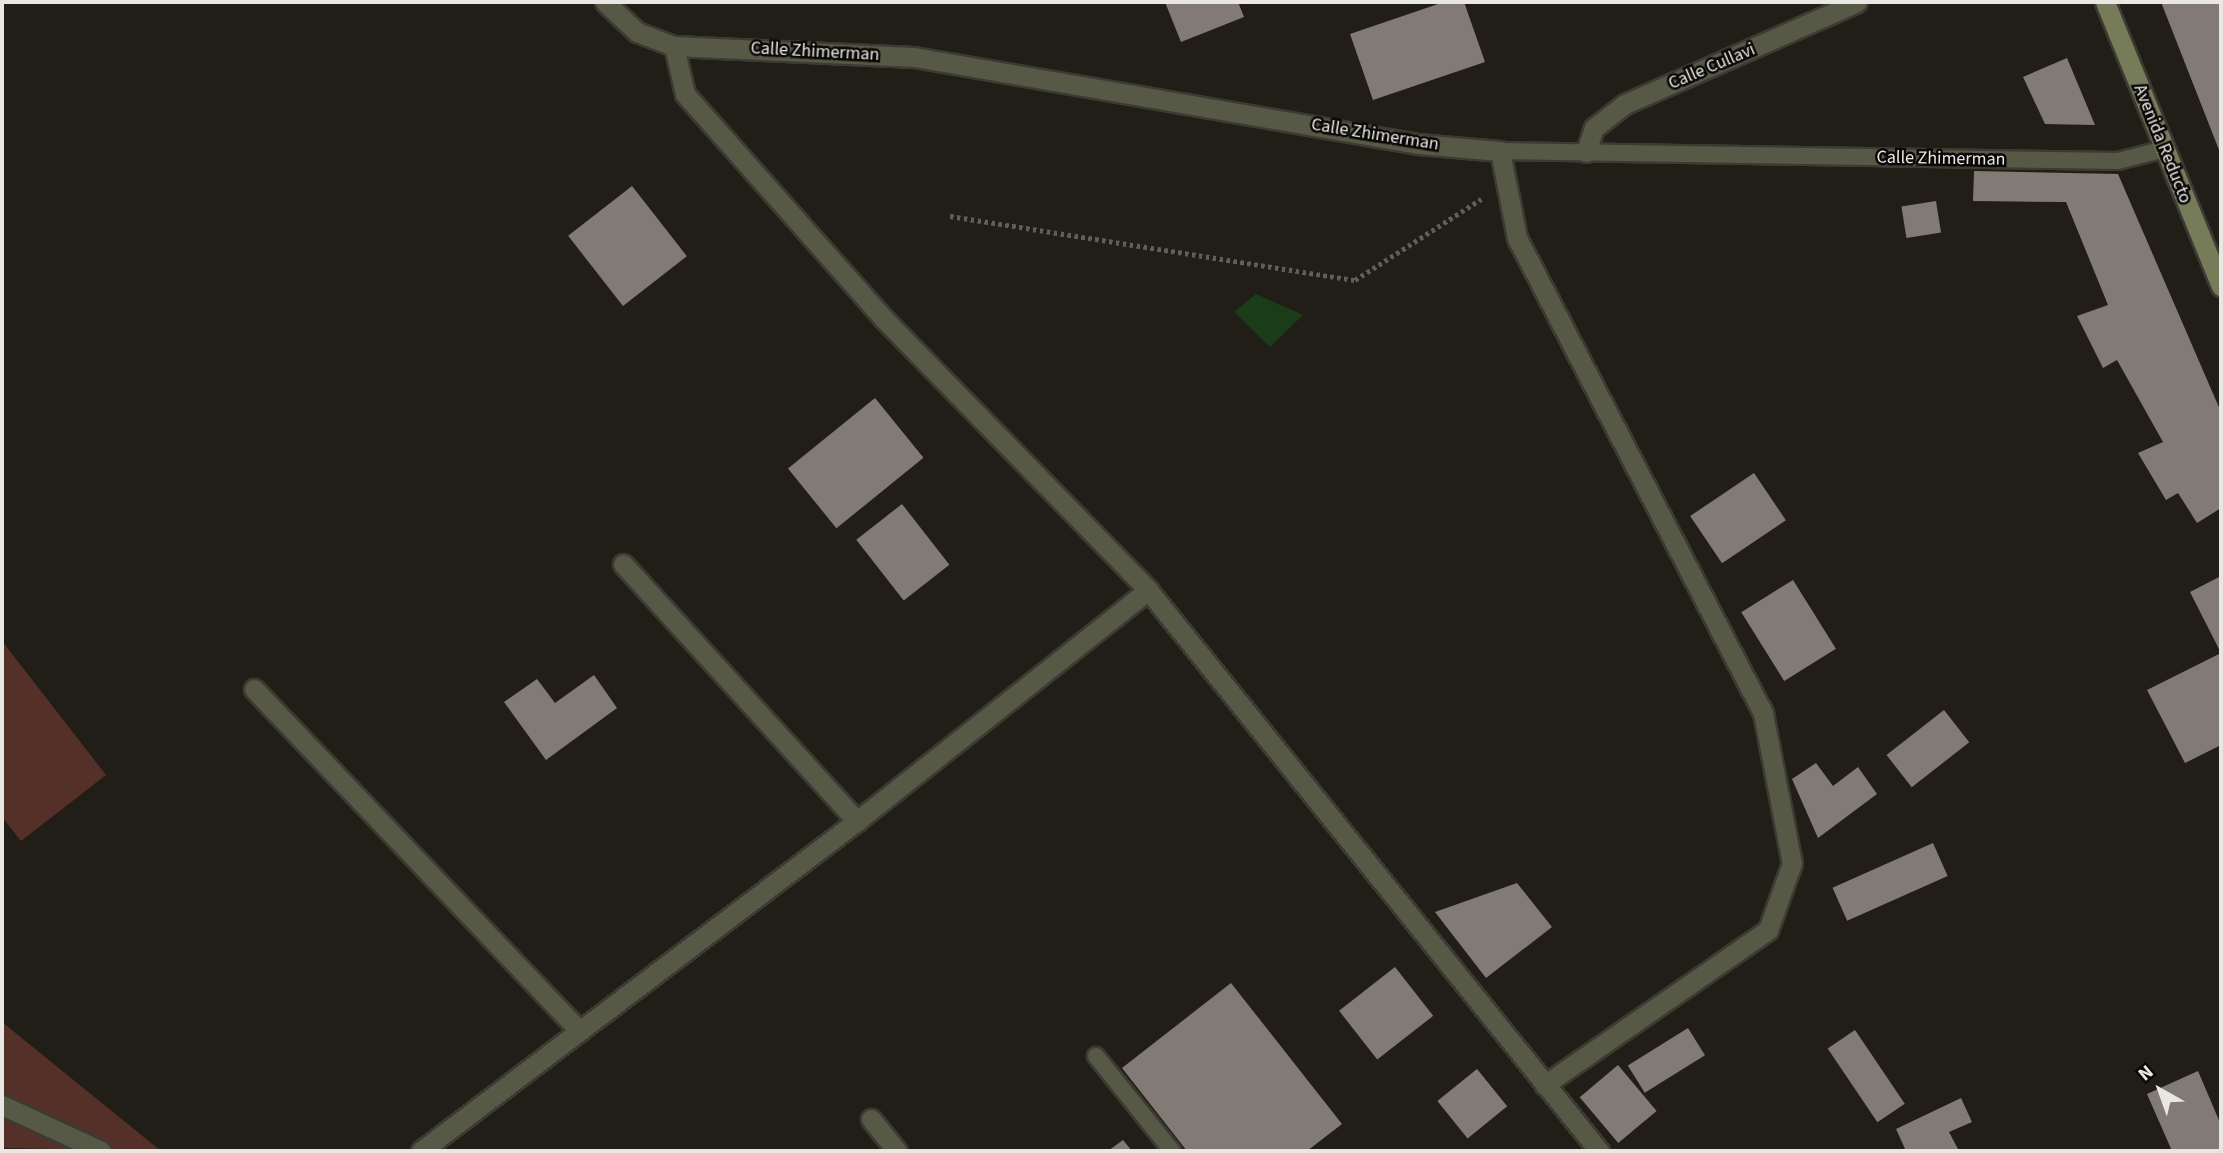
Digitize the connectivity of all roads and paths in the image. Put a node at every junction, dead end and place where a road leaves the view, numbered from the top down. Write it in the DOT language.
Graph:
graph roads {
  1 [pos="605,2"];
  2 [pos="1857,2"];
  3 [pos="2105,2"];
  4 [pos="674,46"];
  5 [pos="2164,149"];
  6 [pos="1500,151"];
  7 [pos="1586,152"];
  8 [pos="1503,188"];
  9 [pos="950,216"];
  10 [pos="2221,286"];
  11 [pos="623,564"];
  12 [pos="1148,590"];
  13 [pos="254,689"];
  14 [pos="857,821"];
  15 [pos="580,1031"];
  16 [pos="1096,1056"];
  17 [pos="1544,1085"];
  18 [pos="2,1105"];
  19 [pos="871,1119"];
  20 [pos="101,1151"];
  21 [pos="421,1151"];
  22 [pos="897,1151"];
  23 [pos="1172,1151"];
  24 [pos="1599,1151"];
  1 -- 4 [label="street, Calle Zhimerman"];
  2 -- 7 [label="street, Calle Cullavi"];
  3 -- 5 [label="main road, Avenida Reducto"];
  4 -- 6 [label="street, Calle Zhimerman"];
  4 -- 12 [label="street"];
  5 -- 7 [label="lane, Calle Zhimerman"];
  5 -- 10 [label="main road, Avenida Reducto"];
  6 -- 7 [label="lane, Calle Zhimerman"];
  6 -- 8 [label="street"];
  8 -- 9 [label="path"];
  8 -- 17 [label="street"];
  11 -- 14 [label="street"];
  12 -- 14 [label="street"];
  12 -- 17 [label="street"];
  13 -- 15 [label="street"];
  14 -- 15 [label="street"];
  15 -- 21 [label="street"];
  16 -- 23 [label="lane"];
  17 -- 24 [label="street"];
  18 -- 20 [label="street"];
  19 -- 22 [label="street"];
}
